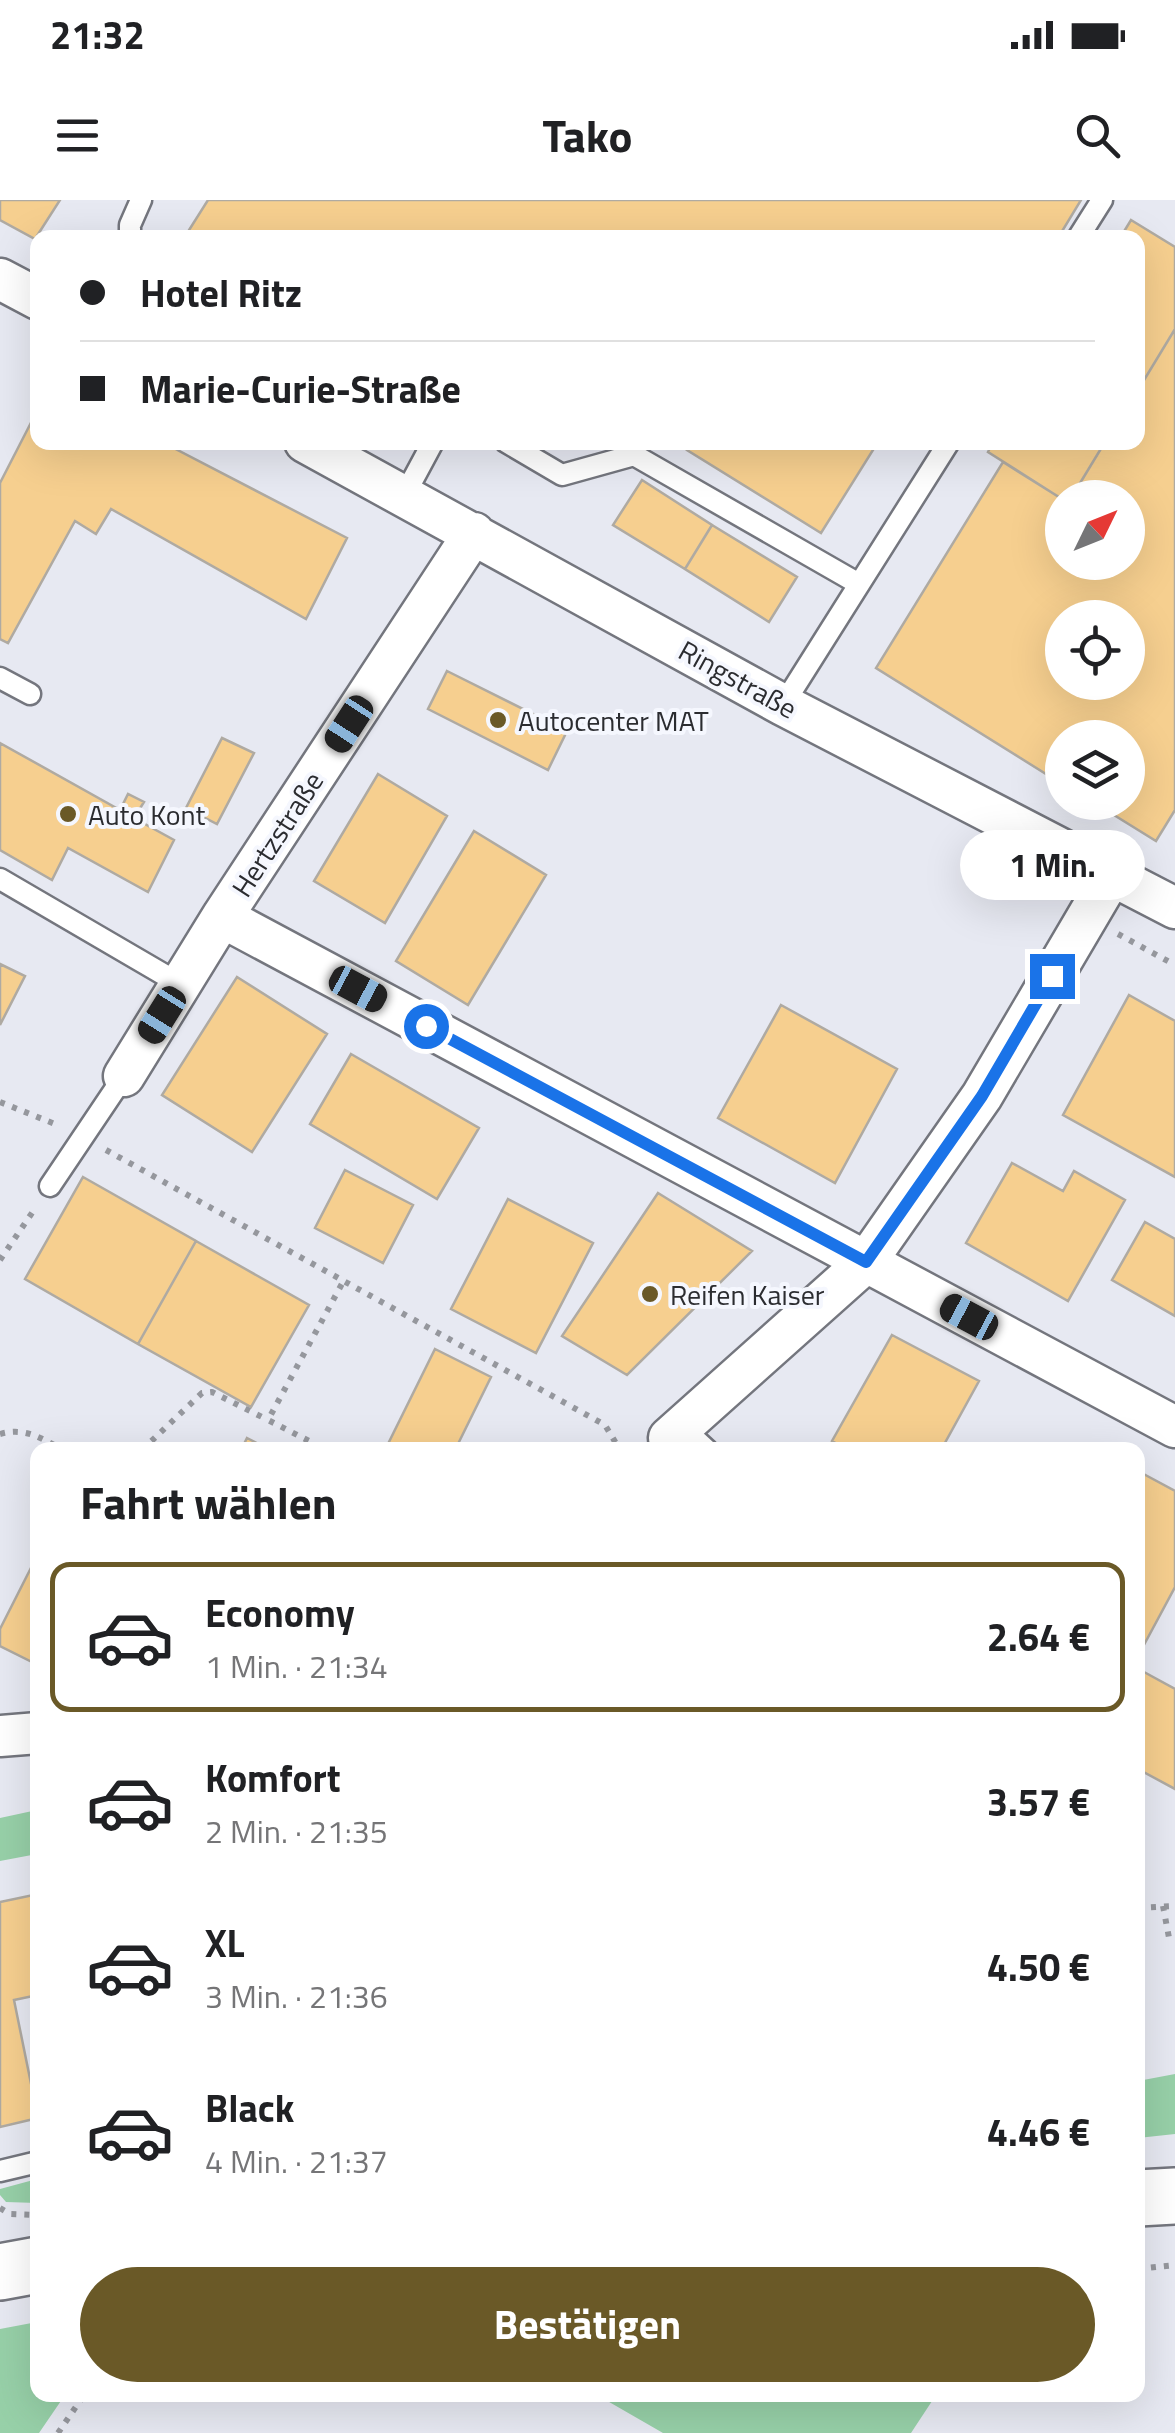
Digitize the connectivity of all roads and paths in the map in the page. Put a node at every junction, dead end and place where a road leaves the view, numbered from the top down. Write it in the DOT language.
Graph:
graph roads {
  1 [pos="141,200"];
  2 [pos="1102,200"];
  3 [pos="130,230"];
  4 [pos="1083,230"];
  5 [pos="0,279"];
  6 [pos="30,295"];
  7 [pos="320,450"];
  8 [pos="429,450"];
  9 [pos="520,450"];
  10 [pos="944,450"];
  11 [pos="404,496"];
  12 [pos="474,534"];
  13 [pos="860,584"];
  14 [pos="0,678"];
  15 [pos="30,694"];
  16 [pos="783,705"];
  17 [pos="1112,875"];
  18 [pos="0,879"];
  19 [pos="1175,908"];
  20 [pos="222,916"];
  21 [pos="180,984"];
  22 [pos="124,1076"];
  23 [pos="0,1102"];
  24 [pos="83,1136"];
  25 [pos="50,1186"];
  26 [pos="0,1260"];
  27 [pos="866,1262"];
  28 [pos="344,1280"];
  29 [pos="268,1420"];
  30 [pos="1175,1427"];
  31 [pos="0,1434"];
  32 [pos="686,1439"];
  33 [pos="48,1442"];
  34 [pos="150,1442"];
  35 [pos="310,1442"];
  36 [pos="615,1442"];
  37 [pos="30,1734"];
  38 [pos="0,1736"];
  39 [pos="1162,1906"];
  40 [pos="1175,1906"];
  41 [pos="1145,1907"];
  42 [pos="1170,1943"];
  43 [pos="30,2164"];
  44 [pos="0,2172"];
  45 [pos="1175,2196"];
  46 [pos="1145,2198"];
  47 [pos="0,2208"];
  48 [pos="30,2215"];
  49 [pos="1175,2265"];
  50 [pos="30,2266"];
  51 [pos="1145,2268"];
  52 [pos="0,2272"];
  53 [pos="79,2402"];
  54 [pos="58,2433"];
  1 -- 3 [label="lane"];
  2 -- 4 [label="lane"];
  5 -- 6 [label="street"];
  7 -- 11 [label="street, Ringstraße"];
  8 -- 11 [label="lane"];
  9 -- 13 [label="lane"];
  10 -- 13 [label="lane"];
  11 -- 12 [label="street, Ringstraße"];
  12 -- 16 [label="street, Ringstraße"];
  12 -- 20 [label="street, Hertzstraße"];
  13 -- 16 [label="lane"];
  14 -- 15 [label="lane"];
  16 -- 17 [label="street, Ringstraße"];
  17 -- 19 [label="street, Ringstraße"];
  17 -- 27 [label="street"];
  18 -- 21 [label="lane"];
  20 -- 21 [label="street, Hertzstraße"];
  20 -- 27 [label="street"];
  21 -- 22 [label="street, Hertzstraße"];
  22 -- 24 [label="lane, Hertzstraße"];
  23 -- 24 [label="path"];
  24 -- 25 [label="lane, Hertzstraße"];
  24 -- 28 [label="path"];
  25 -- 26 [label="path"];
  27 -- 30 [label="street"];
  27 -- 32 [label="street"];
  28 -- 29 [label="path"];
  28 -- 36 [label="path"];
  29 -- 34 [label="path"];
  29 -- 35 [label="path"];
  31 -- 33 [label="path"];
  37 -- 38 [label="street"];
  39 -- 40 [label="path"];
  39 -- 41 [label="path"];
  39 -- 42 [label="path"];
  43 -- 44 [label="lane"];
  45 -- 46 [label="main road"];
  47 -- 48 [label="path"];
  49 -- 51 [label="path"];
  50 -- 52 [label="main road"];
  53 -- 54 [label="path"];
}
